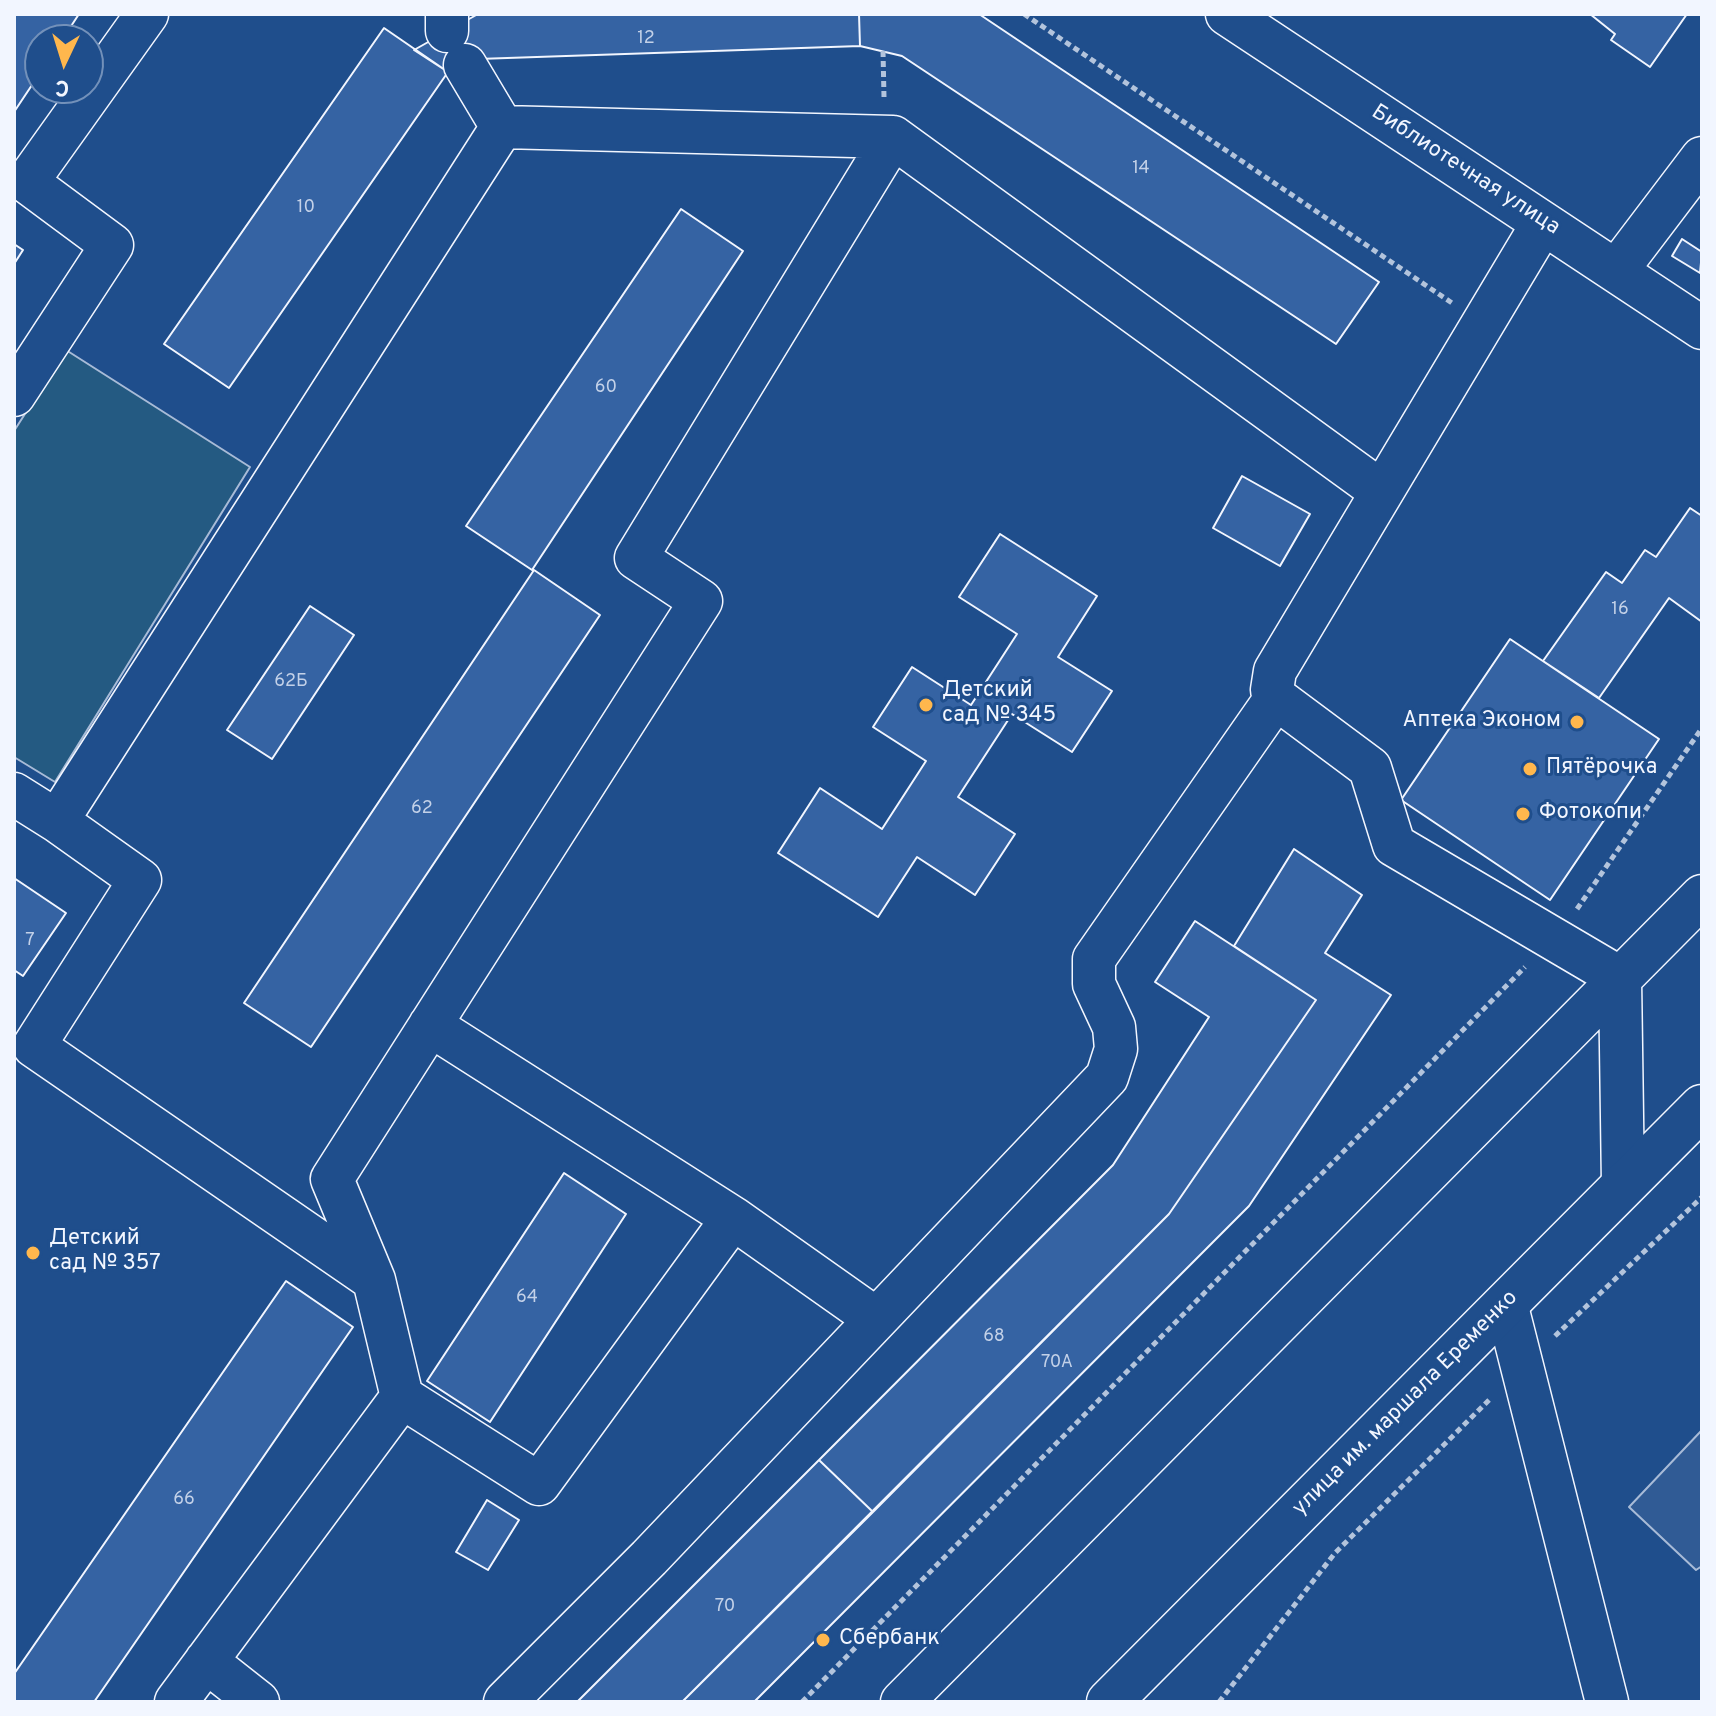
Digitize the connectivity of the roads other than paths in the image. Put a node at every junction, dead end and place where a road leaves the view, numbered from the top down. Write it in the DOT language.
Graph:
graph roads {
  1 [pos="147,14"];
  2 [pos="1227,14"];
  3 [pos="453,37"];
  4 [pos="502,127"];
  5 [pos="893,137"];
  6 [pos="1702,158"];
  7 [pos="1543,223"];
  8 [pos="1617,270"];
  9 [pos="1702,328"];
  10 [pos="14,395"];
  11 [pos="1382,492"];
  12 [pos="1276,698"];
  13 [pos="14,794"];
  14 [pos="57,821"];
  15 [pos="1702,896"];
  16 [pos="1620,978"];
  17 [pos="430,1025"];
  18 [pos="1702,1107"];
  19 [pos="1623,1186"];
  20 [pos="733,1218"];
  21 [pos="374,1280"];
  22 [pos="1506,1303"];
  23 [pos="876,1319"];
  24 [pos="402,1397"];
  25 [pos="206,1661"];
  26 [pos="176,1702"];
  27 [pos="258,1702"];
  28 [pos="505,1702"];
  29 [pos="902,1702"];
  30 [pos="1109,1702"];
  31 [pos="1607,1702"];
  1 -- 10 [label="street"];
  2 -- 7 [label="street, Библиотечная улица"];
  3 -- 4 [label="street"];
  4 -- 5 [label="street"];
  4 -- 14 [label="street"];
  5 -- 11 [label="street"];
  5 -- 17 [label="street"];
  6 -- 8 [label="street"];
  7 -- 8 [label="street, Библиотечная улица"];
  7 -- 11 [label="street"];
  8 -- 9 [label="street, Библиотечная улица"];
  11 -- 12 [label="street"];
  12 -- 16 [label="street"];
  12 -- 23 [label="street"];
  13 -- 14 [label="street"];
  14 -- 21 [label="street"];
  15 -- 16 [label="street"];
  16 -- 19 [label="street"];
  16 -- 29 [label="street"];
  17 -- 20 [label="street"];
  17 -- 21 [label="street"];
  18 -- 19 [label="highway, улица им. маршала Еременко"];
  19 -- 22 [label="highway, улица им. маршала Еременко"];
  20 -- 23 [label="street"];
  20 -- 24 [label="street"];
  21 -- 24 [label="street"];
  22 -- 30 [label="highway, улица им. маршала Еременко"];
  22 -- 31 [label="street"];
  23 -- 28 [label="street"];
  24 -- 25 [label="street"];
  25 -- 26 [label="street"];
  25 -- 27 [label="street"];
}
